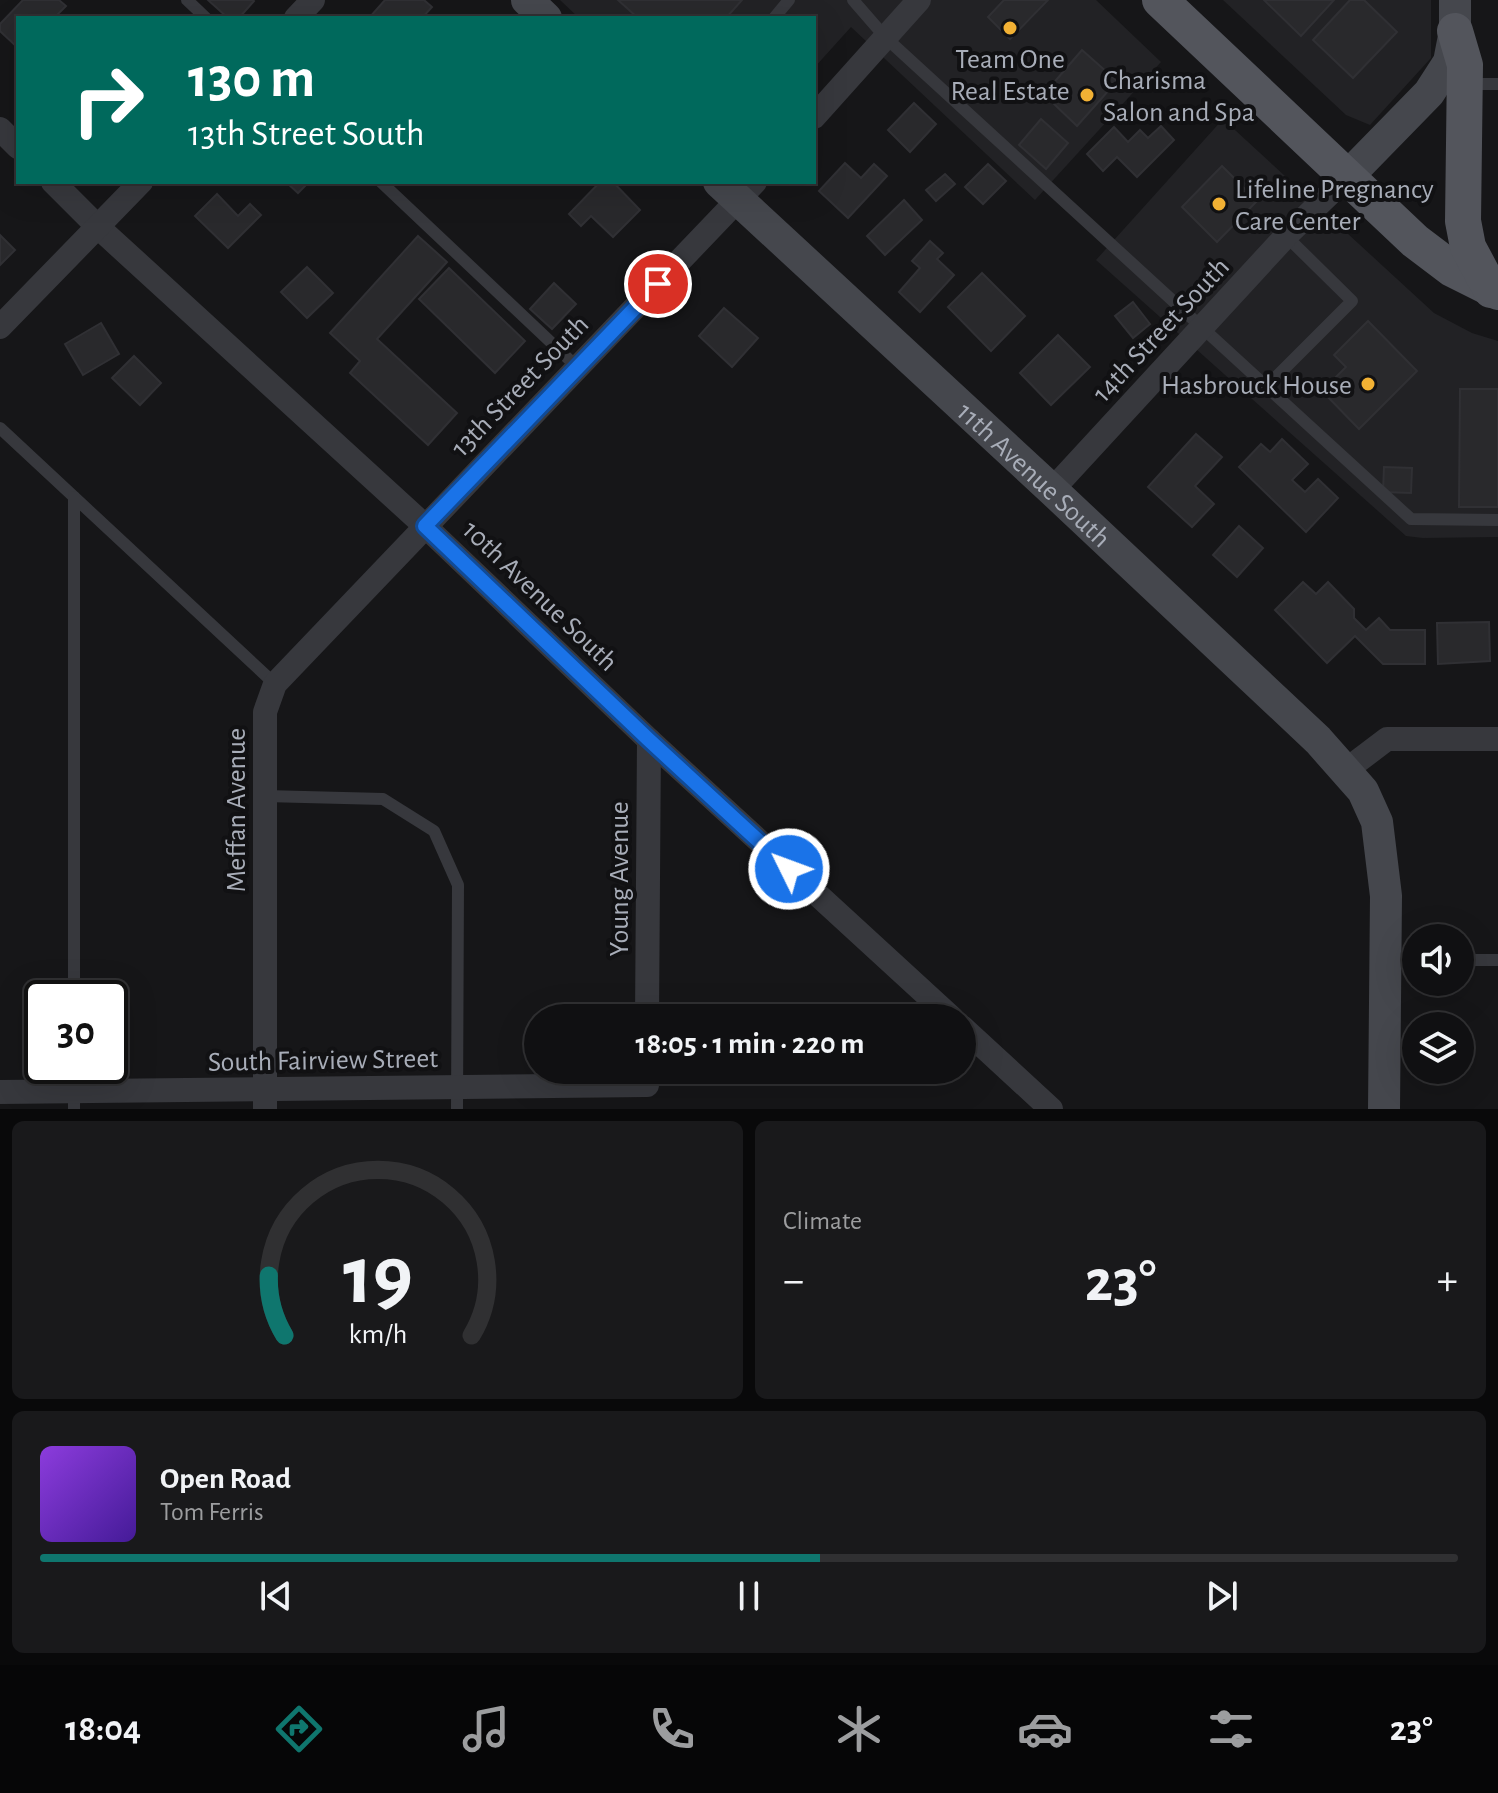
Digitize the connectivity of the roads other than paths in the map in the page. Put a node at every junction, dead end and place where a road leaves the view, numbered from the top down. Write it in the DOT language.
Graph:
graph roads {
  1 [pos="187,0"];
  2 [pos="313,0"];
  3 [pos="527,0"];
  4 [pos="789,0"];
  5 [pos="853,0"];
  6 [pos="919,0"];
  7 [pos="1160,0"];
  8 [pos="1455,15"];
  9 [pos="204,16"];
  10 [pos="298,16"];
  11 [pos="544,16"];
  12 [pos="776,16"];
  13 [pos="886,38"];
  14 [pos="1481,84"];
  15 [pos="816,115"];
  16 [pos="0,129"];
  17 [pos="16,145"];
  18 [pos="1348,176"];
  19 [pos="55,184"];
  20 [pos="139,184"];
  21 [pos="383,184"];
  22 [pos="737,188"];
  23 [pos="98,227"];
  24 [pos="1286,236"];
  25 [pos="1495,291"];
  26 [pos="0,327"];
  27 [pos="1203,327"];
  28 [pos="577,367"];
  29 [pos="1267,386"];
  30 [pos="0,428"];
  31 [pos="1052,490"];
  32 [pos="74,497"];
  33 [pos="1498,520"];
  34 [pos="425,526"];
  35 [pos="275,684"];
  36 [pos="1498,739"];
  37 [pos="649,740"];
  38 [pos="1346,770"];
  39 [pos="265,796"];
  40 [pos="1401,960"];
  41 [pos="1474,960"];
  42 [pos="1498,960"];
  43 [pos="74,980"];
  44 [pos="647,1004"];
  45 [pos="937,1004"];
  46 [pos="976,1040"];
  47 [pos="647,1088"];
  48 [pos="0,1092"];
  49 [pos="457,1098"];
  50 [pos="265,1099"];
  51 [pos="74,1100"];
  52 [pos="1051,1109"];
  53 [pos="1384,1109"];
  1 -- 9 [label="lane"];
  2 -- 10 [label="street"];
  3 -- 11 [label="street"];
  4 -- 12 [label="lane"];
  5 -- 13 [label="lane"];
  6 -- 13 [label="street"];
  7 -- 18 [label="main road"];
  8 -- 14 [label="main road"];
  8 -- 18 [label="street"];
  13 -- 15 [label="street"];
  13 -- 27 [label="lane"];
  14 -- 25 [label="main road"];
  16 -- 17 [label="street"];
  18 -- 24 [label="street, 14th Street South"];
  18 -- 25 [label="main road"];
  19 -- 23 [label="street, 10th Avenue South"];
  20 -- 23 [label="street"];
  21 -- 28 [label="lane"];
  22 -- 28 [label="street, 13th Street South"];
  22 -- 31 [label="street, 11th Avenue South"];
  23 -- 26 [label="street"];
  23 -- 34 [label="street, 10th Avenue South"];
  24 -- 27 [label="street, 14th Street South"];
  24 -- 29 [label="lane"];
  27 -- 29 [label="lane"];
  27 -- 31 [label="street, 14th Street South"];
  28 -- 34 [label="street, 13th Street South"];
  29 -- 33 [label="lane"];
  30 -- 32 [label="lane"];
  31 -- 38 [label="street, 11th Avenue South"];
  32 -- 35 [label="lane"];
  32 -- 43 [label="lane"];
  34 -- 35 [label="street, Meffan Avenue"];
  34 -- 37 [label="street, 10th Avenue South"];
  35 -- 39 [label="street, Meffan Avenue"];
  36 -- 38 [label="street"];
  37 -- 44 [label="street, Young Avenue"];
  37 -- 45 [label="street, 10th Avenue South"];
  38 -- 40 [label="street, 11th Avenue South"];
  39 -- 49 [label="lane"];
  39 -- 50 [label="street, Meffan Avenue"];
  40 -- 53 [label="street, 11th Avenue South"];
  41 -- 42 [label="lane"];
  46 -- 52 [label="street"];
  47 -- 49 [label="street, South Fairview Street"];
  48 -- 51 [label="street, South Fairview Street"];
  49 -- 50 [label="street, South Fairview Street"];
  50 -- 51 [label="street, South Fairview Street"];
}
